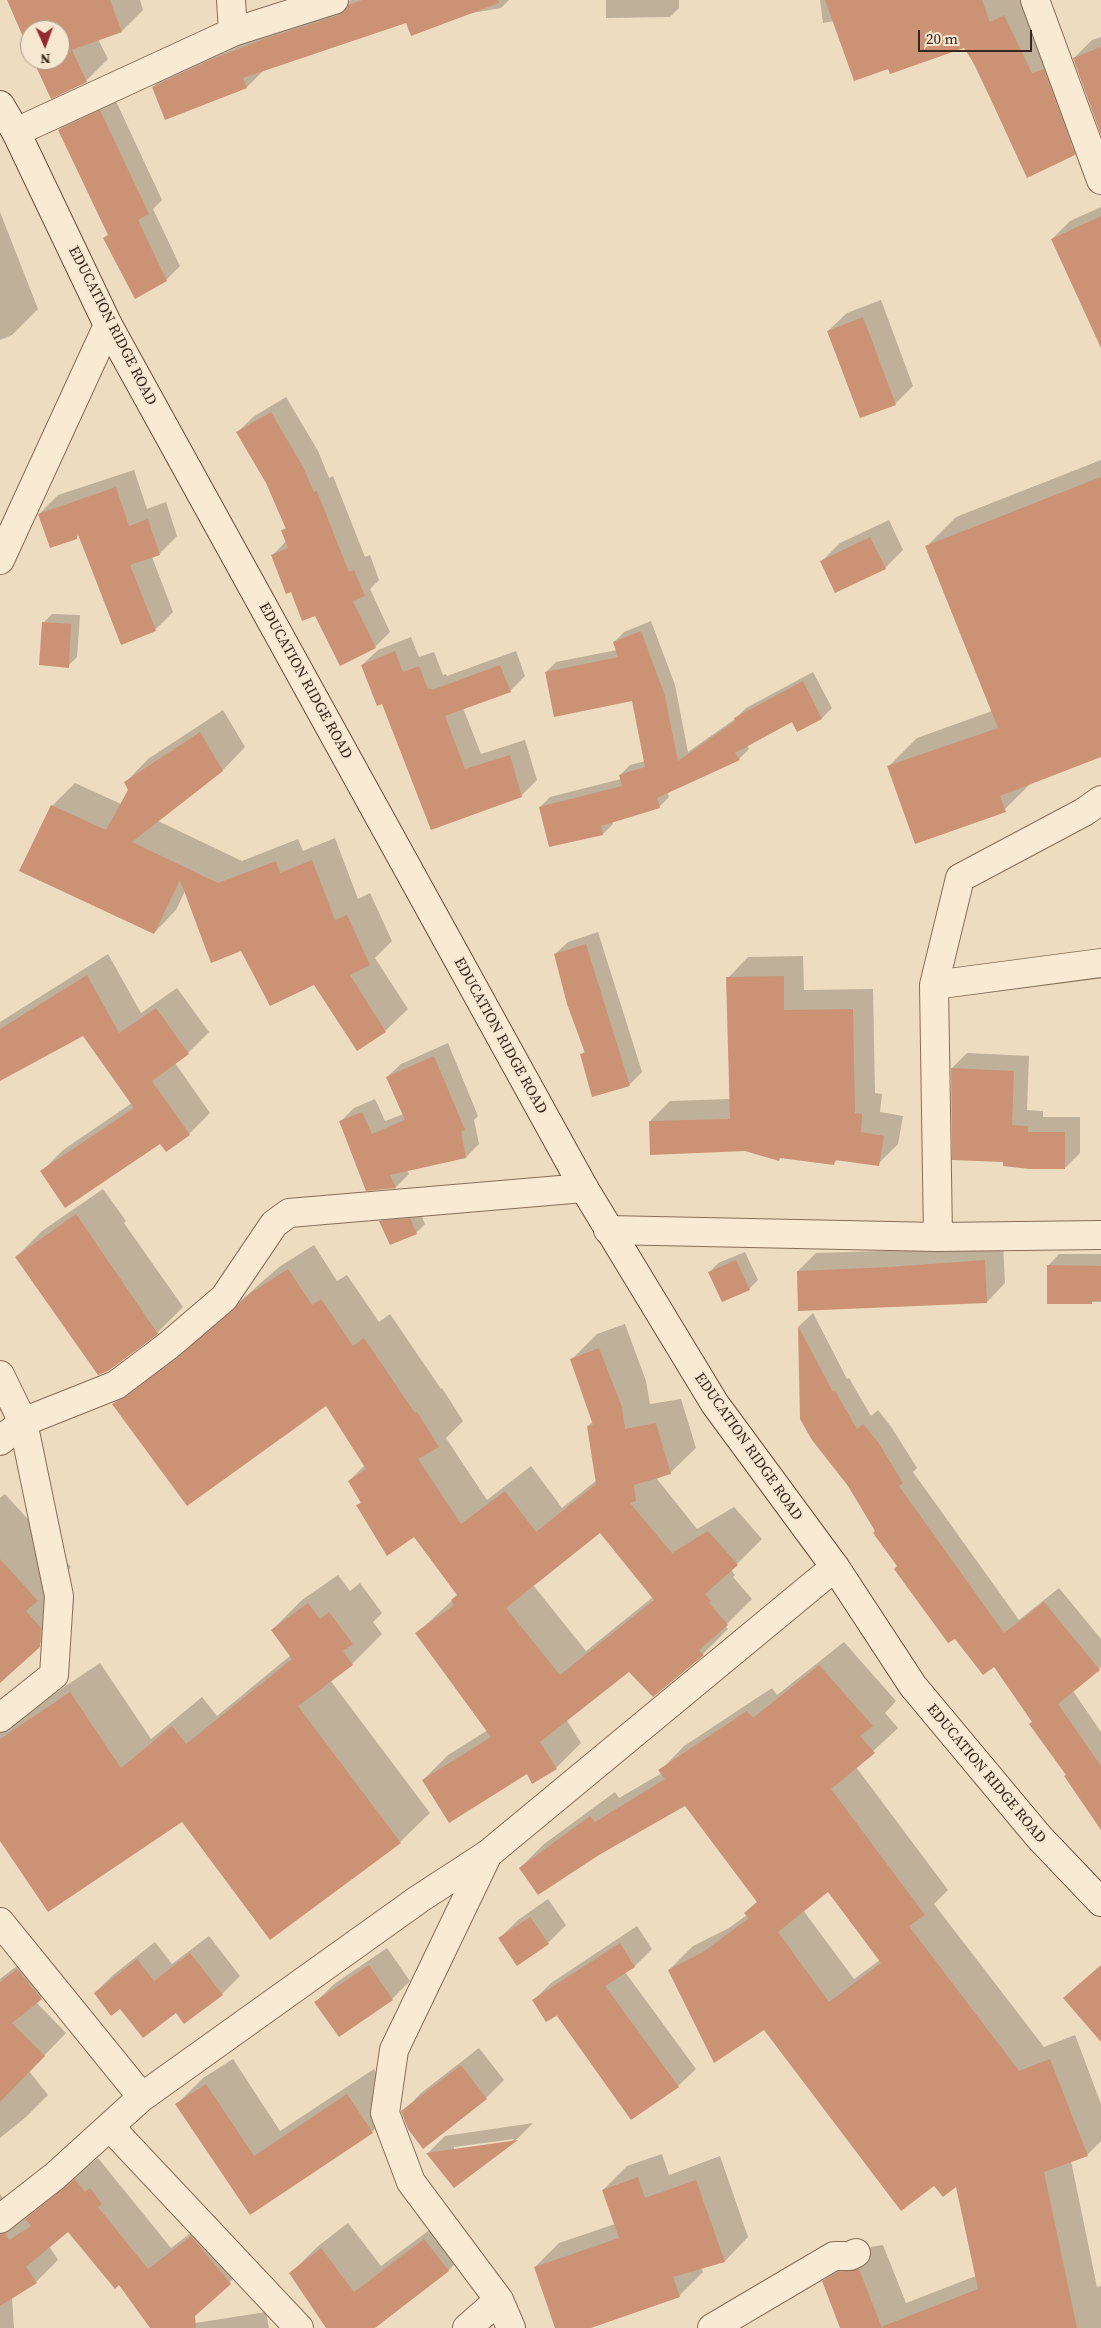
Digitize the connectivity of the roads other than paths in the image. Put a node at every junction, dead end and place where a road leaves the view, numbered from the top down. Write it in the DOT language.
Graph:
graph roads {
  1 [pos="231,0"];
  2 [pos="334,0"];
  3 [pos="1035,0"];
  4 [pos="233,32"];
  5 [pos="0,105"];
  6 [pos="16,132"];
  7 [pos="1101,180"];
  8 [pos="108,325"];
  9 [pos="0,560"];
  10 [pos="1101,800"];
  11 [pos="1101,963"];
  12 [pos="934,985"];
  13 [pos="584,1188"];
  14 [pos="608,1230"];
  15 [pos="1101,1235"];
  16 [pos="938,1237"];
  17 [pos="0,1375"];
  18 [pos="23,1422"];
  19 [pos="0,1441"];
  20 [pos="835,1567"];
  21 [pos="0,1718"];
  22 [pos="488,1854"];
  23 [pos="1101,1902"];
  24 [pos="0,1922"];
  25 [pos="142,2097"];
  26 [pos="110,2127"];
  27 [pos="0,2219"];
  28 [pos="856,2253"];
  29 [pos="500,2300"];
  30 [pos="299,2328"];
  31 [pos="467,2328"];
  32 [pos="511,2328"];
  33 [pos="712,2328"];
  1 -- 4 [label="street"];
  2 -- 4 [label="street"];
  3 -- 7 [label="street"];
  4 -- 6 [label="street"];
  5 -- 6 [label="street, EDUCATION RIDGE ROAD"];
  6 -- 8 [label="street, EDUCATION RIDGE ROAD"];
  8 -- 9 [label="street"];
  8 -- 13 [label="street, EDUCATION RIDGE ROAD"];
  10 -- 12 [label="street"];
  11 -- 12 [label="street"];
  12 -- 16 [label="street"];
  13 -- 14 [label="street, EDUCATION RIDGE ROAD"];
  13 -- 18 [label="street"];
  14 -- 16 [label="street"];
  14 -- 20 [label="street, EDUCATION RIDGE ROAD"];
  15 -- 16 [label="street"];
  17 -- 18 [label="street"];
  18 -- 19 [label="street"];
  18 -- 21 [label="street"];
  20 -- 22 [label="street"];
  20 -- 23 [label="street, EDUCATION RIDGE ROAD"];
  22 -- 25 [label="street"];
  22 -- 29 [label="street"];
  24 -- 25 [label="street"];
  25 -- 26 [label="street"];
  26 -- 27 [label="street"];
  26 -- 30 [label="street"];
  28 -- 33 [label="street"];
  29 -- 31 [label="street"];
  29 -- 32 [label="street"];
}
